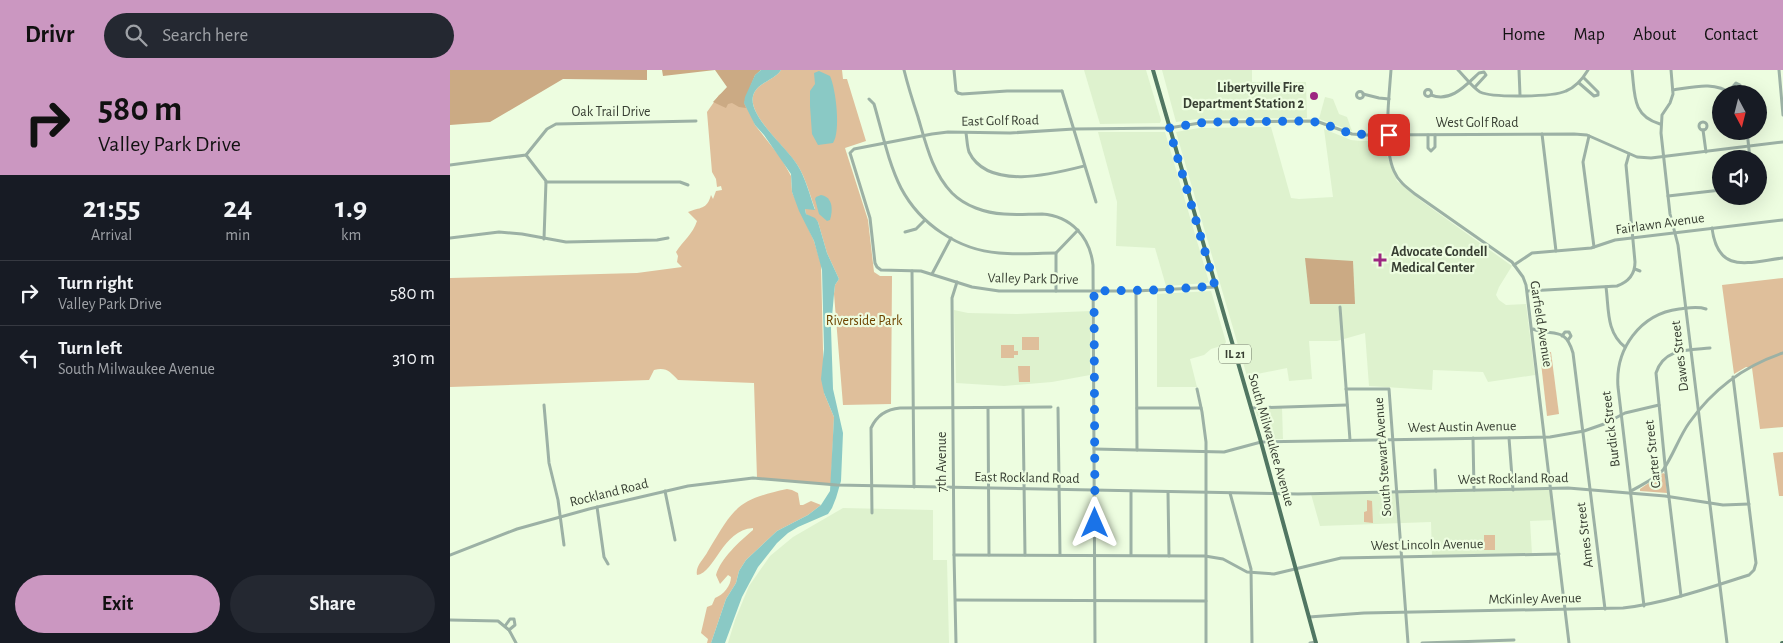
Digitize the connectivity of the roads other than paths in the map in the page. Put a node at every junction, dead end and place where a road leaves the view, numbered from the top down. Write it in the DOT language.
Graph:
graph roads {
  1 [pos="904,70"];
  2 [pos="954,70"];
  3 [pos="1152,70"];
  4 [pos="1391,70"];
  5 [pos="1458,70"];
  6 [pos="1519,70"];
  7 [pos="1588,70"];
  8 [pos="1632,70"];
  9 [pos="1671,70"];
  10 [pos="1779,70"];
  11 [pos="1584,78"];
  12 [pos="1469,82"];
  13 [pos="1579,83"];
  14 [pos="1712,86"];
  15 [pos="1475,87"];
  16 [pos="1673,90"];
  17 [pos="1363,94"];
  18 [pos="1432,95"];
  19 [pos="1520,95"];
  20 [pos="869,99"];
  21 [pos="1389,99"];
  22 [pos="1782,103"];
  23 [pos="1783,115"];
  24 [pos="696,121"];
  25 [pos="1660,124"];
  26 [pos="1169,128"];
  27 [pos="1074,129"];
  28 [pos="1703,130"];
  29 [pos="966,133"];
  30 [pos="1542,134"];
  31 [pos="1389,135"];
  32 [pos="1428,135"];
  33 [pos="1435,135"];
  34 [pos="924,136"];
  35 [pos="1589,136"];
  36 [pos="1748,140"];
  37 [pos="1783,142"];
  38 [pos="886,143"];
  39 [pos="1749,147"];
  40 [pos="1749,150"];
  41 [pos="1706,152"];
  42 [pos="1629,154"];
  43 [pos="526,155"];
  44 [pos="1663,157"];
  45 [pos="450,165"];
  46 [pos="1084,166"];
  47 [pos="546,182"];
  48 [pos="688,185"];
  49 [pos="1712,191"];
  50 [pos="1668,196"];
  51 [pos="1096,202"];
  52 [pos="925,220"];
  53 [pos="1783,220"];
  54 [pos="1712,228"];
  55 [pos="1078,230"];
  56 [pos="905,232"];
  57 [pos="1675,233"];
  58 [pos="450,238"];
  59 [pos="668,238"];
  60 [pos="951,238"];
  61 [pos="1633,238"];
  62 [pos="544,239"];
  63 [pos="1594,247"];
  64 [pos="1556,251"];
  65 [pos="1056,253"];
  66 [pos="1783,258"];
  67 [pos="1514,264"];
  68 [pos="1635,269"];
  69 [pos="884,270"];
  70 [pos="912,271"];
  71 [pos="1640,271"];
  72 [pos="932,274"];
  73 [pos="957,282"];
  74 [pos="1215,286"];
  75 [pos="1606,287"];
  76 [pos="1056,291"];
  77 [pos="1094,291"];
  78 [pos="1136,291"];
  79 [pos="1528,291"];
  80 [pos="1340,307"];
  81 [pos="1686,308"];
  82 [pos="1706,309"];
  83 [pos="1532,329"];
  84 [pos="1541,332"];
  85 [pos="1562,336"];
  86 [pos="1534,339"];
  87 [pos="1568,340"];
  88 [pos="1625,347"];
  89 [pos="1710,348"];
  90 [pos="1691,350"];
  91 [pos="1783,353"];
  92 [pos="1733,377"];
  93 [pos="1197,389"];
  94 [pos="1346,389"];
  95 [pos="544,405"];
  96 [pos="1347,405"];
  97 [pos="1659,406"];
  98 [pos="1051,407"];
  99 [pos="913,408"];
  100 [pos="953,408"];
  101 [pos="988,408"];
  102 [pos="1023,408"];
  103 [pos="1058,408"];
  104 [pos="1137,408"];
  105 [pos="1201,408"];
  106 [pos="1251,408"];
  107 [pos="1698,411"];
  108 [pos="1621,415"];
  109 [pos="1584,431"];
  110 [pos="1545,437"];
  111 [pos="1474,438"];
  112 [pos="1509,438"];
  113 [pos="1393,439"];
  114 [pos="1350,440"];
  115 [pos="1261,442"];
  116 [pos="1094,449"];
  117 [pos="1137,450"];
  118 [pos="1205,451"];
  119 [pos="1665,465"];
  120 [pos="1436,470"];
  121 [pos="778,480"];
  122 [pos="871,486"];
  123 [pos="914,487"];
  124 [pos="953,488"];
  125 [pos="989,489"];
  126 [pos="1023,489"];
  127 [pos="1550,489"];
  128 [pos="1591,489"];
  129 [pos="1059,490"];
  130 [pos="1474,490"];
  131 [pos="1513,490"];
  132 [pos="665,491"];
  133 [pos="1095,491"];
  134 [pos="1131,491"];
  135 [pos="1436,491"];
  136 [pos="1168,492"];
  137 [pos="1397,492"];
  138 [pos="1630,492"];
  139 [pos="1205,493"];
  140 [pos="1230,493"];
  141 [pos="1276,494"];
  142 [pos="1669,496"];
  143 [pos="1709,503"];
  144 [pos="1749,504"];
  145 [pos="597,507"];
  146 [pos="872,513"];
  147 [pos="560,517"];
  148 [pos="675,540"];
  149 [pos="564,545"];
  150 [pos="1559,554"];
  151 [pos="450,555"];
  152 [pos="954,555"];
  153 [pos="989,555"];
  154 [pos="1025,555"];
  155 [pos="1060,555"];
  156 [pos="1095,555"];
  157 [pos="1131,555"];
  158 [pos="1169,556"];
  159 [pos="1205,556"];
  160 [pos="1402,557"];
  161 [pos="608,564"];
  162 [pos="1296,569"];
  163 [pos="1251,573"];
  164 [pos="1719,584"];
  165 [pos="1681,596"];
  166 [pos="956,600"];
  167 [pos="1096,601"];
  168 [pos="1206,601"];
  169 [pos="1644,606"];
  170 [pos="1605,609"];
  171 [pos="1565,610"];
  172 [pos="1406,613"];
  173 [pos="1309,617"];
  174 [pos="450,620"];
  175 [pos="505,626"];
  176 [pos="509,630"];
  177 [pos="1514,640"];
  178 [pos="1316,642"];
  179 [pos="516,643"];
  180 [pos="956,643"];
  181 [pos="1095,643"];
  182 [pos="1206,643"];
  183 [pos="1252,643"];
  184 [pos="1310,643"];
  185 [pos="1408,643"];
  186 [pos="1422,643"];
  187 [pos="1569,643"];
  188 [pos="1727,643"];
  1 -- 34 [label="street"];
  2 -- 27 [label="street"];
  3 -- 26 [label="main road, South Milwaukee Avenue / IL 21"];
  4 -- 21 [label="street, Garfield Avenue"];
  5 -- 12 [label="street"];
  6 -- 19 [label="street"];
  7 -- 11 [label="street"];
  8 -- 25 [label="street"];
  9 -- 16 [label="street, Dawes Street"];
  10 -- 22 [label="street"];
  11 -- 13 [label="street"];
  11 -- 13 [label="street"];
  12 -- 15 [label="street"];
  12 -- 15 [label="street"];
  12 -- 18 [label="street"];
  13 -- 19 [label="street"];
  14 -- 16 [label="street"];
  15 -- 19 [label="street"];
  16 -- 25 [label="street, Dawes Street"];
  17 -- 21 [label="street"];
  20 -- 38 [label="street"];
  21 -- 31 [label="street, Garfield Avenue"];
  22 -- 23 [label="street"];
  24 -- 43 [label="street, Oak Trail Drive"];
  25 -- 44 [label="street, Dawes Street"];
  26 -- 27 [label="street, East Golf Road"];
  26 -- 31 [label="street, West Golf Road"];
  26 -- 74 [label="main road, South Milwaukee Avenue / IL 21"];
  27 -- 29 [label="street, East Golf Road"];
  27 -- 46 [label="street"];
  28 -- 41 [label="street"];
  29 -- 34 [label="street, East Golf Road"];
  29 -- 46 [label="street"];
  30 -- 33 [label="street, West Golf Road"];
  30 -- 35 [label="street, West Golf Road"];
  30 -- 64 [label="street"];
  31 -- 32 [label="street, West Golf Road"];
  31 -- 67 [label="street, Garfield Avenue"];
  32 -- 33 [label="street, West Golf Road"];
  32 -- 33 [label="street"];
  34 -- 38 [label="street, East Golf Road"];
  34 -- 55 [label="street"];
  35 -- 42 [label="street, West Golf Road"];
  35 -- 63 [label="street"];
  36 -- 39 [label="street"];
  37 -- 39 [label="street, West Golf Road"];
  38 -- 52 [label="street"];
  38 -- 69 [label="street, East Golf Road"];
  39 -- 40 [label="street"];
  39 -- 41 [label="street, West Golf Road"];
  41 -- 44 [label="street, West Golf Road"];
  42 -- 44 [label="street, West Golf Road"];
  42 -- 61 [label="street"];
  43 -- 45 [label="street"];
  43 -- 47 [label="street"];
  44 -- 50 [label="street, Dawes Street"];
  46 -- 51 [label="street"];
  47 -- 48 [label="street"];
  47 -- 62 [label="street"];
  49 -- 50 [label="street"];
  50 -- 57 [label="street, Dawes Street"];
  52 -- 56 [label="street"];
  52 -- 60 [label="street"];
  53 -- 54 [label="street, Fairlawn Avenue"];
  54 -- 57 [label="street, Fairlawn Avenue"];
  54 -- 66 [label="street"];
  55 -- 65 [label="street"];
  55 -- 77 [label="street"];
  57 -- 61 [label="street, Fairlawn Avenue"];
  57 -- 81 [label="street, Dawes Street"];
  58 -- 62 [label="street"];
  59 -- 62 [label="street"];
  60 -- 65 [label="street"];
  60 -- 72 [label="street"];
  61 -- 63 [label="street, Fairlawn Avenue"];
  61 -- 68 [label="street"];
  63 -- 64 [label="street, Fairlawn Avenue"];
  64 -- 67 [label="street, Fairlawn Avenue"];
  65 -- 76 [label="street"];
  67 -- 79 [label="street, Garfield Avenue"];
  68 -- 71 [label="street"];
  68 -- 75 [label="street"];
  69 -- 70 [label="street, Valley Park Drive"];
  70 -- 72 [label="street, Valley Park Drive"];
  70 -- 99 [label="street"];
  72 -- 73 [label="street, Valley Park Drive"];
  73 -- 76 [label="street, Valley Park Drive"];
  73 -- 100 [label="street, 7th Avenue"];
  74 -- 78 [label="street, Valley Park Drive"];
  74 -- 106 [label="main road, South Milwaukee Avenue / IL 21"];
  75 -- 79 [label="street"];
  75 -- 88 [label="street"];
  76 -- 77 [label="street, Valley Park Drive"];
  77 -- 78 [label="street, Valley Park Drive"];
  77 -- 116 [label="street"];
  78 -- 104 [label="street"];
  79 -- 83 [label="street, Garfield Avenue"];
  80 -- 94 [label="street"];
  81 -- 82 [label="street, Burdick Street"];
  81 -- 88 [label="street, Burdick Street"];
  81 -- 90 [label="street, Dawes Street"];
  83 -- 84 [label="street"];
  83 -- 86 [label="street, Garfield Avenue"];
  84 -- 85 [label="street"];
  84 -- 86 [label="street"];
  85 -- 87 [label="street"];
  85 -- 87 [label="street"];
  86 -- 110 [label="street, Garfield Avenue"];
  87 -- 109 [label="street, Ames Street"];
  88 -- 108 [label="street, Burdick Street"];
  89 -- 90 [label="street, Carter Street"];
  90 -- 97 [label="street, Carter Street"];
  90 -- 107 [label="street, Dawes Street"];
  91 -- 92 [label="street"];
  92 -- 107 [label="street"];
  92 -- 144 [label="street"];
  93 -- 105 [label="street"];
  94 -- 96 [label="street"];
  94 -- 113 [label="street, South Stewart Avenue"];
  95 -- 147 [label="street"];
  96 -- 106 [label="street"];
  96 -- 114 [label="street"];
  97 -- 108 [label="street, West Austin Avenue"];
  97 -- 119 [label="street, Carter Street"];
  98 -- 102 [label="street"];
  99 -- 100 [label="street"];
  99 -- 122 [label="street"];
  99 -- 123 [label="street"];
  100 -- 101 [label="street"];
  100 -- 124 [label="street, 7th Avenue"];
  101 -- 102 [label="street"];
  101 -- 125 [label="street"];
  102 -- 126 [label="street"];
  103 -- 129 [label="street"];
  104 -- 105 [label="street"];
  104 -- 117 [label="street"];
  105 -- 118 [label="street"];
  106 -- 115 [label="main road, South Milwaukee Avenue / IL 21"];
  107 -- 119 [label="street"];
  107 -- 143 [label="street, Dawes Street"];
  108 -- 109 [label="street, West Austin Avenue"];
  108 -- 138 [label="street, Burdick Street"];
  109 -- 110 [label="street, West Austin Avenue"];
  109 -- 128 [label="street, Ames Street"];
  110 -- 112 [label="street, West Austin Avenue"];
  110 -- 127 [label="street, Garfield Avenue"];
  111 -- 112 [label="street, West Austin Avenue"];
  111 -- 113 [label="street, West Austin Avenue"];
  111 -- 130 [label="street"];
  112 -- 131 [label="street"];
  113 -- 114 [label="street, West Austin Avenue"];
  113 -- 137 [label="street, South Stewart Avenue"];
  114 -- 115 [label="street, West Austin Avenue"];
  115 -- 118 [label="street, West Austin Avenue"];
  115 -- 141 [label="main road, South Milwaukee Avenue / IL 21"];
  116 -- 117 [label="street, West Austin Avenue"];
  116 -- 133 [label="street"];
  117 -- 118 [label="street, West Austin Avenue"];
  118 -- 139 [label="street"];
  119 -- 138 [label="street"];
  119 -- 142 [label="street, Carter Street"];
  120 -- 135 [label="street"];
  121 -- 122 [label="street, East Rockland Road"];
  121 -- 132 [label="street, Rockland Road"];
  122 -- 123 [label="street, East Rockland Road"];
  122 -- 146 [label="street"];
  123 -- 124 [label="street, East Rockland Road"];
  124 -- 125 [label="street, East Rockland Road"];
  124 -- 152 [label="street, 7th Avenue"];
  125 -- 126 [label="street, East Rockland Road"];
  125 -- 153 [label="street"];
  126 -- 129 [label="street, East Rockland Road"];
  126 -- 154 [label="street"];
  127 -- 128 [label="street, West Rockland Road"];
  127 -- 131 [label="street, West Rockland Road"];
  127 -- 150 [label="street, Garfield Avenue"];
  128 -- 138 [label="street, West Rockland Road"];
  128 -- 170 [label="street, Ames Street"];
  129 -- 133 [label="street, East Rockland Road"];
  129 -- 155 [label="street"];
  130 -- 131 [label="street, West Rockland Road"];
  130 -- 135 [label="street, West Rockland Road"];
  132 -- 145 [label="street, Rockland Road"];
  132 -- 148 [label="street"];
  133 -- 134 [label="street, East Rockland Road"];
  133 -- 156 [label="street"];
  134 -- 136 [label="street, East Rockland Road"];
  134 -- 157 [label="street"];
  135 -- 137 [label="street, West Rockland Road"];
  136 -- 139 [label="street, East Rockland Road"];
  136 -- 158 [label="street"];
  137 -- 141 [label="street, West Rockland Road"];
  137 -- 160 [label="street, South Stewart Avenue"];
  138 -- 142 [label="street, West Rockland Road"];
  138 -- 169 [label="street, Burdick Street"];
  139 -- 140 [label="street, East Rockland Road"];
  139 -- 159 [label="street"];
  140 -- 141 [label="street, East Rockland Road"];
  140 -- 163 [label="street"];
  141 -- 162 [label="main road, South Milwaukee Avenue / IL 21"];
  142 -- 143 [label="street, West Rockland Road"];
  142 -- 165 [label="street, Carter Street"];
  143 -- 144 [label="street, West Rockland Road"];
  143 -- 164 [label="street, Dawes Street"];
  144 -- 164 [label="street, McKinley Avenue"];
  145 -- 147 [label="street, Rockland Road"];
  145 -- 161 [label="street"];
  147 -- 149 [label="street"];
  147 -- 151 [label="street, Rockland Road"];
  150 -- 160 [label="street, West Lincoln Avenue"];
  150 -- 171 [label="street, Garfield Avenue"];
  152 -- 153 [label="street"];
  152 -- 166 [label="street, 7th Avenue"];
  153 -- 154 [label="street"];
  154 -- 155 [label="street"];
  155 -- 156 [label="street"];
  156 -- 157 [label="street"];
  156 -- 167 [label="street"];
  157 -- 158 [label="street"];
  158 -- 159 [label="street"];
  159 -- 163 [label="street"];
  159 -- 168 [label="street"];
  160 -- 162 [label="street, West Lincoln Avenue"];
  160 -- 172 [label="street, South Stewart Avenue"];
  162 -- 163 [label="street, West Lincoln Avenue"];
  162 -- 173 [label="main road, South Milwaukee Avenue / IL 21"];
  163 -- 183 [label="street"];
  164 -- 165 [label="street, McKinley Avenue"];
  164 -- 188 [label="street, Dawes Street"];
  165 -- 169 [label="street, McKinley Avenue"];
  166 -- 167 [label="street"];
  166 -- 180 [label="street, 7th Avenue"];
  167 -- 168 [label="street"];
  167 -- 181 [label="street"];
  168 -- 182 [label="street"];
  169 -- 170 [label="street, McKinley Avenue"];
  170 -- 171 [label="street, McKinley Avenue"];
  171 -- 172 [label="street, McKinley Avenue"];
  171 -- 187 [label="street, Garfield Avenue"];
  172 -- 173 [label="street, McKinley Avenue"];
  172 -- 185 [label="street, South Stewart Avenue"];
  173 -- 178 [label="main road, South Milwaukee Avenue / IL 21"];
  174 -- 175 [label="street"];
  175 -- 176 [label="street"];
  175 -- 176 [label="street"];
  176 -- 179 [label="street"];
  177 -- 186 [label="street"];
  178 -- 184 [label="street"];
}
